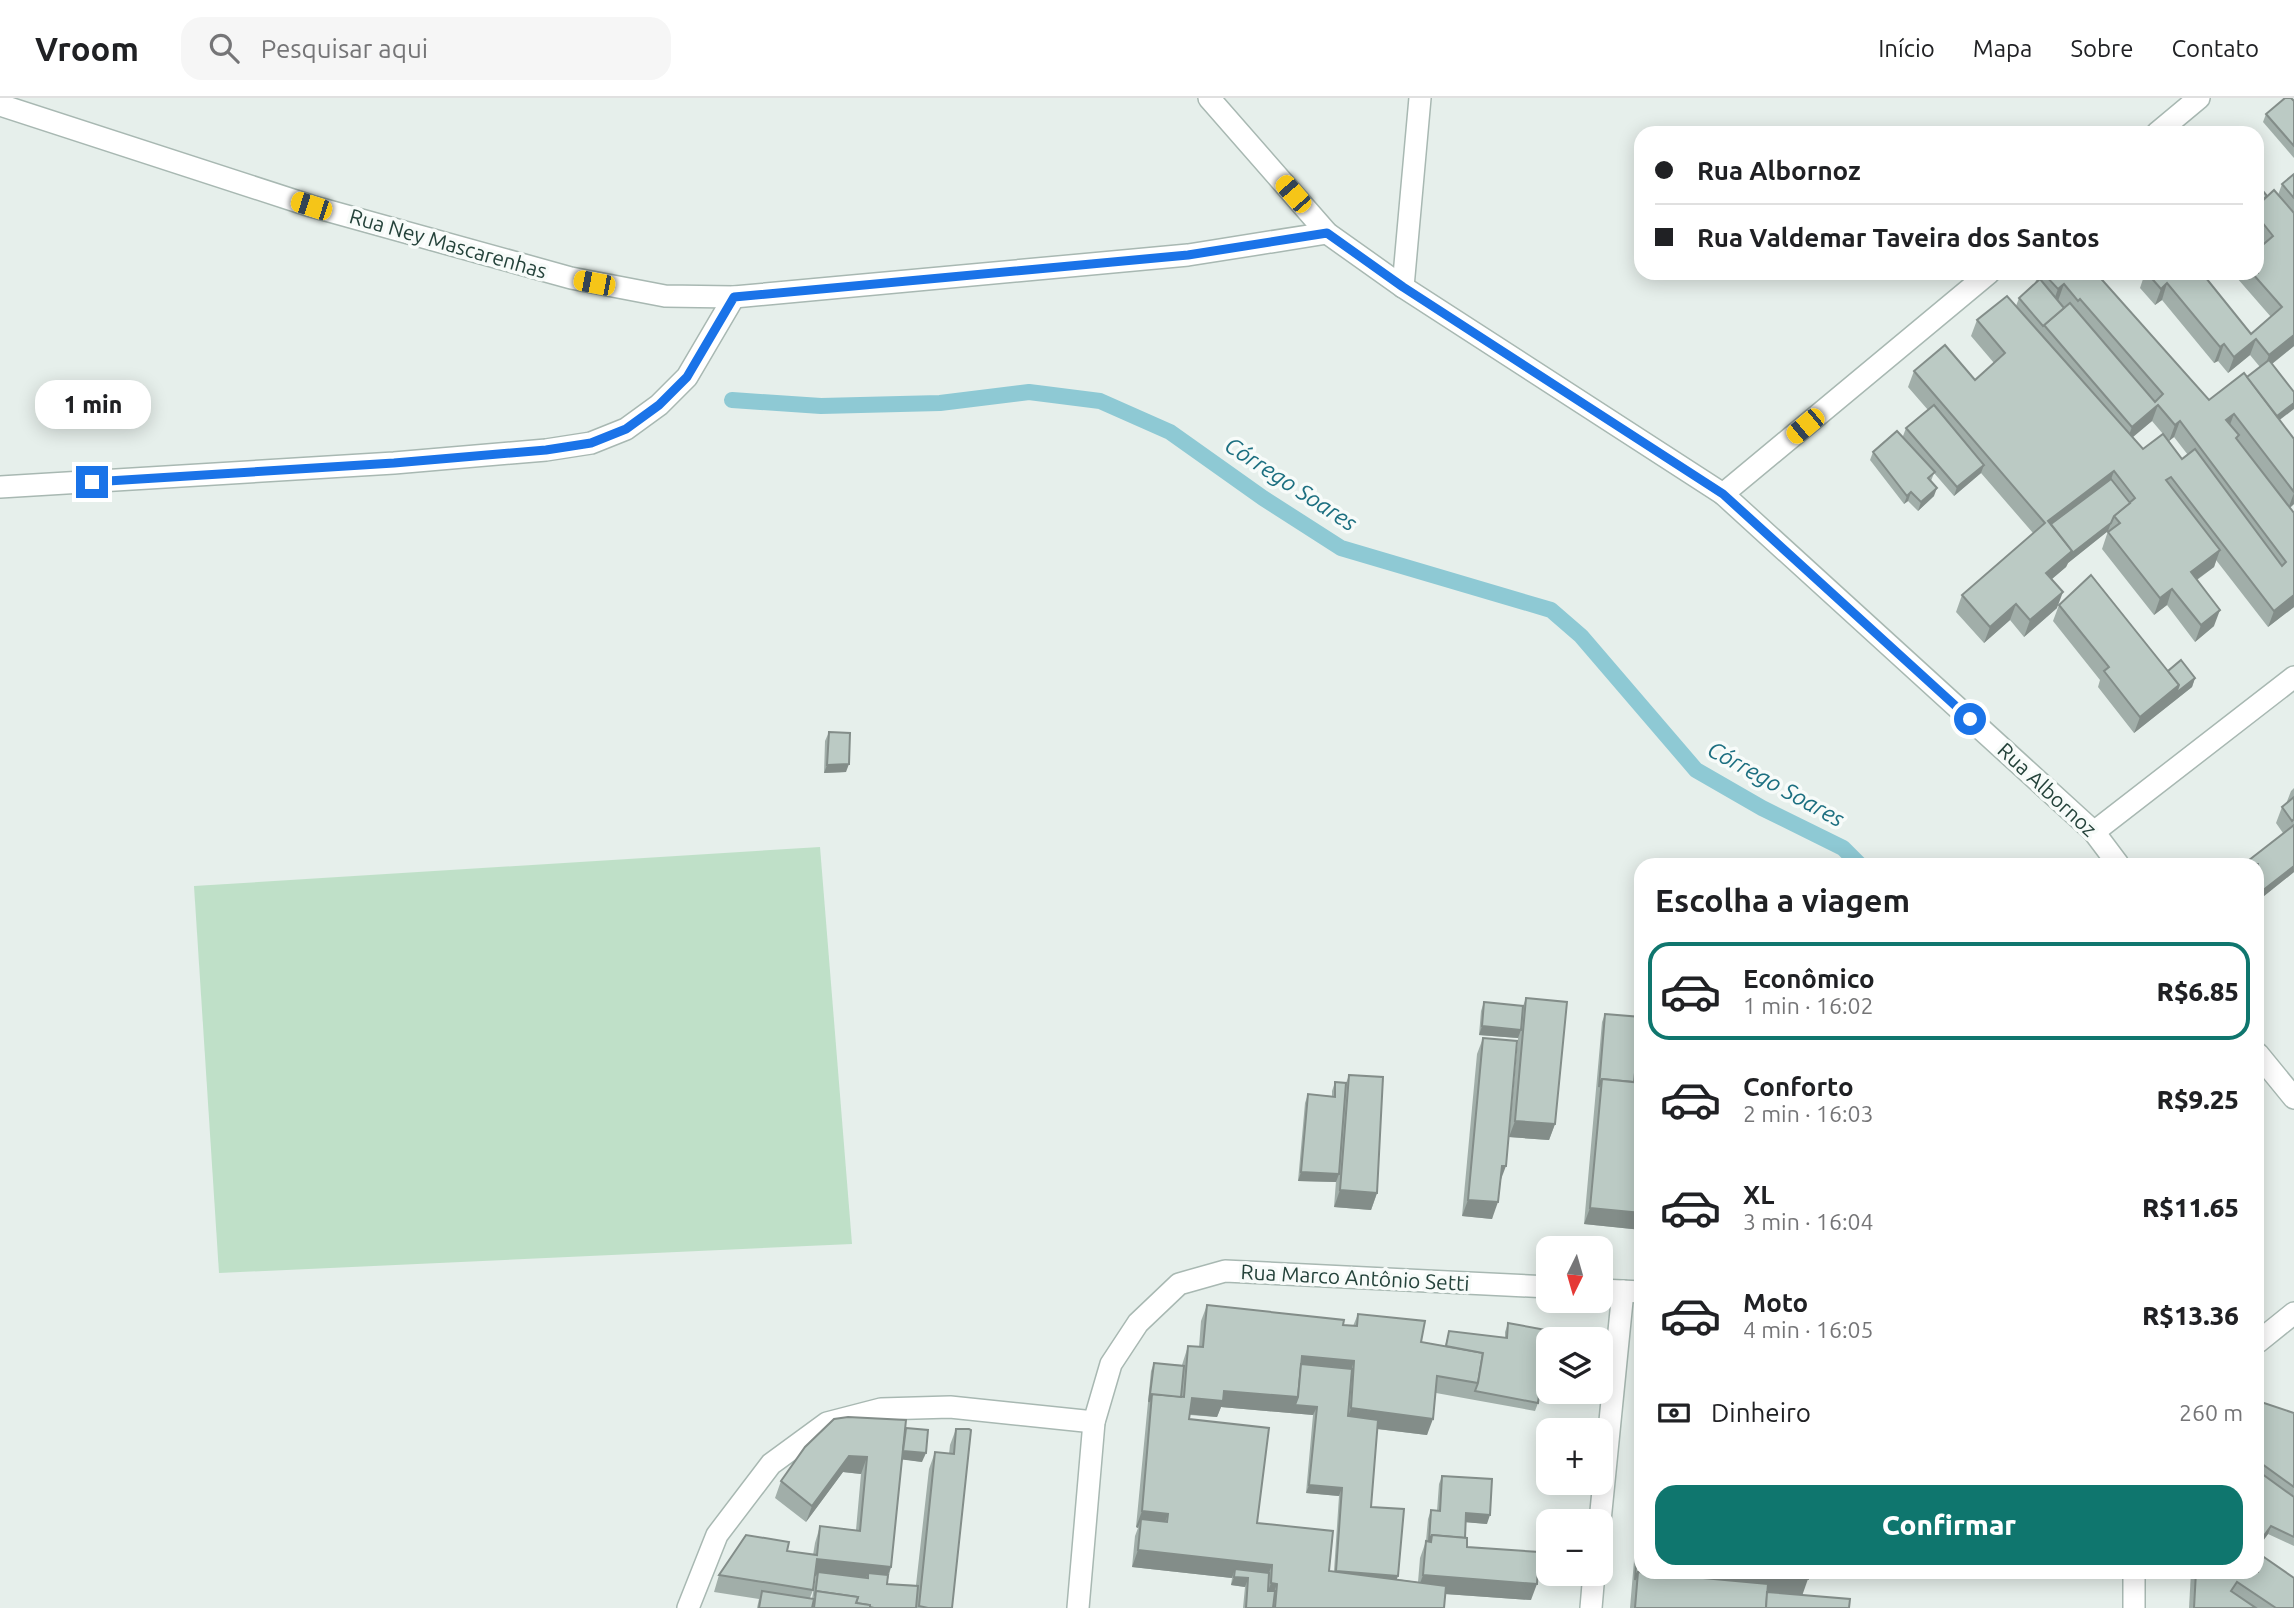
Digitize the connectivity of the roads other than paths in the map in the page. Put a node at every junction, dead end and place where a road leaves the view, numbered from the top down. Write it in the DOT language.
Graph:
graph roads {
  1 [pos="1209,98"];
  2 [pos="1420,98"];
  3 [pos="2199,98"];
  4 [pos="0,105"];
  5 [pos="2165,126"];
  6 [pos="1327,233"];
  7 [pos="1981,280"];
  8 [pos="1403,287"];
  9 [pos="734,297"];
  10 [pos="3,485"];
  11 [pos="1723,494"];
  12 [pos="2294,677"];
  13 [pos="2094,832"];
  14 [pos="2114,858"];
  15 [pos="2264,1061"];
  16 [pos="2294,1098"];
  17 [pos="1536,1286"];
  18 [pos="1614,1290"];
  19 [pos="1632,1291"];
  20 [pos="2294,1313"];
  21 [pos="2264,1337"];
  22 [pos="1094,1422"];
  23 [pos="1602,1509"];
  24 [pos="2134,1579"];
  25 [pos="1593,1586"];
  26 [pos="688,1608"];
  27 [pos="1078,1608"];
  28 [pos="1591,1608"];
  29 [pos="2134,1608"];
  1 -- 6 [label="street, Rua Albornoz"];
  2 -- 8 [label="street"];
  3 -- 5 [label="street"];
  4 -- 9 [label="street, Rua Ney Mascarenhas"];
  6 -- 8 [label="street, Rua Albornoz"];
  6 -- 9 [label="street, Rua Ney Mascarenhas"];
  7 -- 11 [label="street"];
  8 -- 11 [label="street, Rua Albornoz"];
  9 -- 10 [label="street"];
  11 -- 13 [label="street, Rua Albornoz"];
  12 -- 13 [label="street"];
  13 -- 14 [label="street, Rua Albornoz"];
  15 -- 16 [label="street"];
  17 -- 22 [label="street, Rua Marco Antônio Setti"];
  18 -- 19 [label="street"];
  19 -- 23 [label="street"];
  20 -- 21 [label="street"];
  22 -- 26 [label="street"];
  22 -- 27 [label="street, Rua Marco Antônio Setti"];
  24 -- 29 [label="street"];
  25 -- 28 [label="street"];
}
